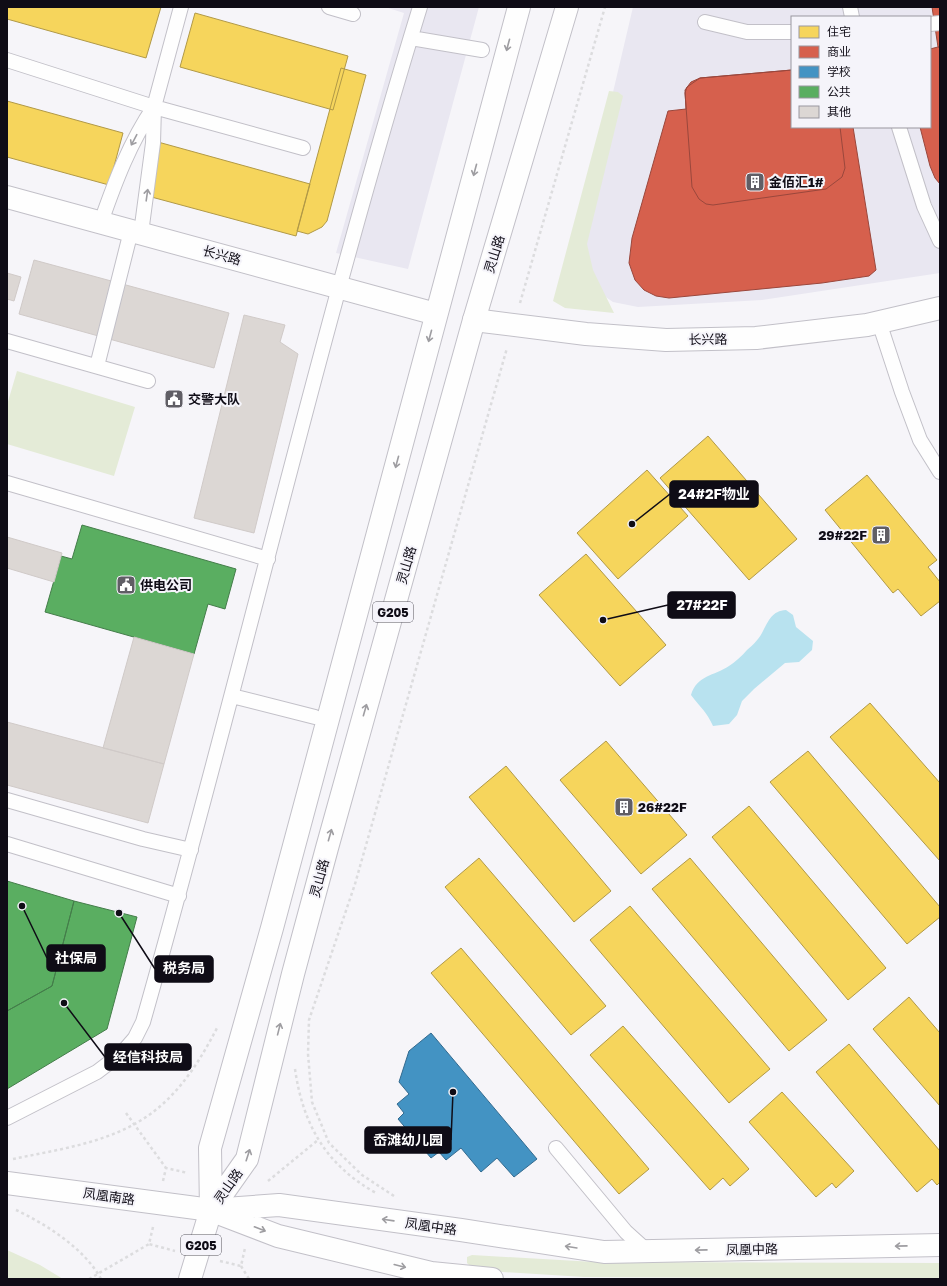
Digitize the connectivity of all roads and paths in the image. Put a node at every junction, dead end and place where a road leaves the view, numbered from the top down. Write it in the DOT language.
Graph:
graph roads {
  1 [pos="181,7"];
  2 [pos="330,7"];
  3 [pos="420,7"];
  4 [pos="519,7"];
  5 [pos="567,7"];
  6 [pos="605,7"];
  7 [pos="353,14"];
  8 [pos="705,22"];
  9 [pos="791,32"];
  10 [pos="411,38"];
  11 [pos="482,50"];
  12 [pos="7,60"];
  13 [pos="154,106"];
  14 [pos="900,128"];
  15 [pos="303,148"];
  16 [pos="7,197"];
  17 [pos="101,222"];
  18 [pos="136,232"];
  19 [pos="940,239"];
  20 [pos="339,287"];
  21 [pos="940,308"];
  22 [pos="436,314"];
  23 [pos="474,320"];
  24 [pos="879,322"];
  25 [pos="514,324"];
  26 [pos="7,341"];
  27 [pos="97,366"];
  28 [pos="148,381"];
  29 [pos="940,472"];
  30 [pos="7,483"];
  31 [pos="268,559"];
  32 [pos="232,696"];
  33 [pos="315,717"];
  34 [pos="7,800"];
  35 [pos="7,844"];
  36 [pos="191,850"];
  37 [pos="179,896"];
  38 [pos="219,1025"];
  39 [pos="294,1061"];
  40 [pos="126,1113"];
  41 [pos="7,1118"];
  42 [pos="134,1124"];
  43 [pos="318,1140"];
  44 [pos="556,1148"];
  45 [pos="7,1160"];
  46 [pos="166,1168"];
  47 [pos="7,1182"];
  48 [pos="264,1185"];
  49 [pos="382,1197"];
  50 [pos="400,1200"];
  51 [pos="13,1208"];
  52 [pos="211,1210"];
  53 [pos="149,1244"];
  54 [pos="940,1245"];
  55 [pos="647,1251"];
  56 [pos="241,1266"];
  57 [pos="98,1274"];
  58 [pos="430,1276"];
  59 [pos="89,1279"];
  60 [pos="101,1279"];
  61 [pos="190,1279"];
  62 [pos="249,1279"];
  63 [pos="492,1279"];
  1 -- 13 [label="lane"];
  2 -- 7 [label="lane"];
  3 -- 10 [label="lane"];
  4 -- 22 [label="main road, 灵山路, one-way"];
  5 -- 23 [label="main road, 灵山路 / G205"];
  6 -- 25 [label="path"];
  8 -- 9 [label="lane"];
  10 -- 11 [label="lane"];
  10 -- 20 [label="lane"];
  12 -- 13 [label="lane"];
  13 -- 15 [label="lane"];
  13 -- 17 [label="lane, one-way"];
  18 -- 13 [label="lane, one-way"];
  14 -- 19 [label="lane"];
  16 -- 17 [label="main road, 长兴路"];
  17 -- 18 [label="main road, 长兴路"];
  18 -- 20 [label="main road, 长兴路"];
  18 -- 27 [label="lane"];
  20 -- 22 [label="main road, 长兴路"];
  20 -- 31 [label="lane"];
  21 -- 24 [label="main road, 长兴路"];
  22 -- 52 [label="main road, 灵山路, one-way"];
  23 -- 25 [label="main road, 长兴路"];
  52 -- 23 [label="main road, 灵山路 / G205, one-way"];
  24 -- 25 [label="main road, 长兴路"];
  24 -- 29 [label="lane"];
  25 -- 50 [label="path"];
  26 -- 27 [label="lane"];
  27 -- 28 [label="lane"];
  30 -- 31 [label="lane"];
  31 -- 32 [label="lane"];
  32 -- 33 [label="lane"];
  32 -- 36 [label="lane"];
  34 -- 36 [label="lane"];
  35 -- 37 [label="lane"];
  36 -- 37 [label="lane"];
  37 -- 41 [label="lane"];
  38 -- 42 [label="path"];
  39 -- 43 [label="path"];
  40 -- 42 [label="path"];
  42 -- 45 [label="path"];
  42 -- 46 [label="path"];
  43 -- 48 [label="path"];
  43 -- 49 [label="path"];
  44 -- 55 [label="lane"];
  47 -- 52 [label="main road, 凤凰南路"];
  51 -- 57 [label="path"];
  55 -- 52 [label="main road, 凤凰中路, one-way"];
  52 -- 58 [label="main road, one-way"];
  52 -- 61 [label="main road, 灵山路 / G205"];
  53 -- 57 [label="path"];
  54 -- 55 [label="main road, 凤凰中路, one-way"];
  56 -- 62 [label="path"];
  57 -- 59 [label="path"];
  57 -- 60 [label="path"];
  58 -- 63 [label="main road"];
}
